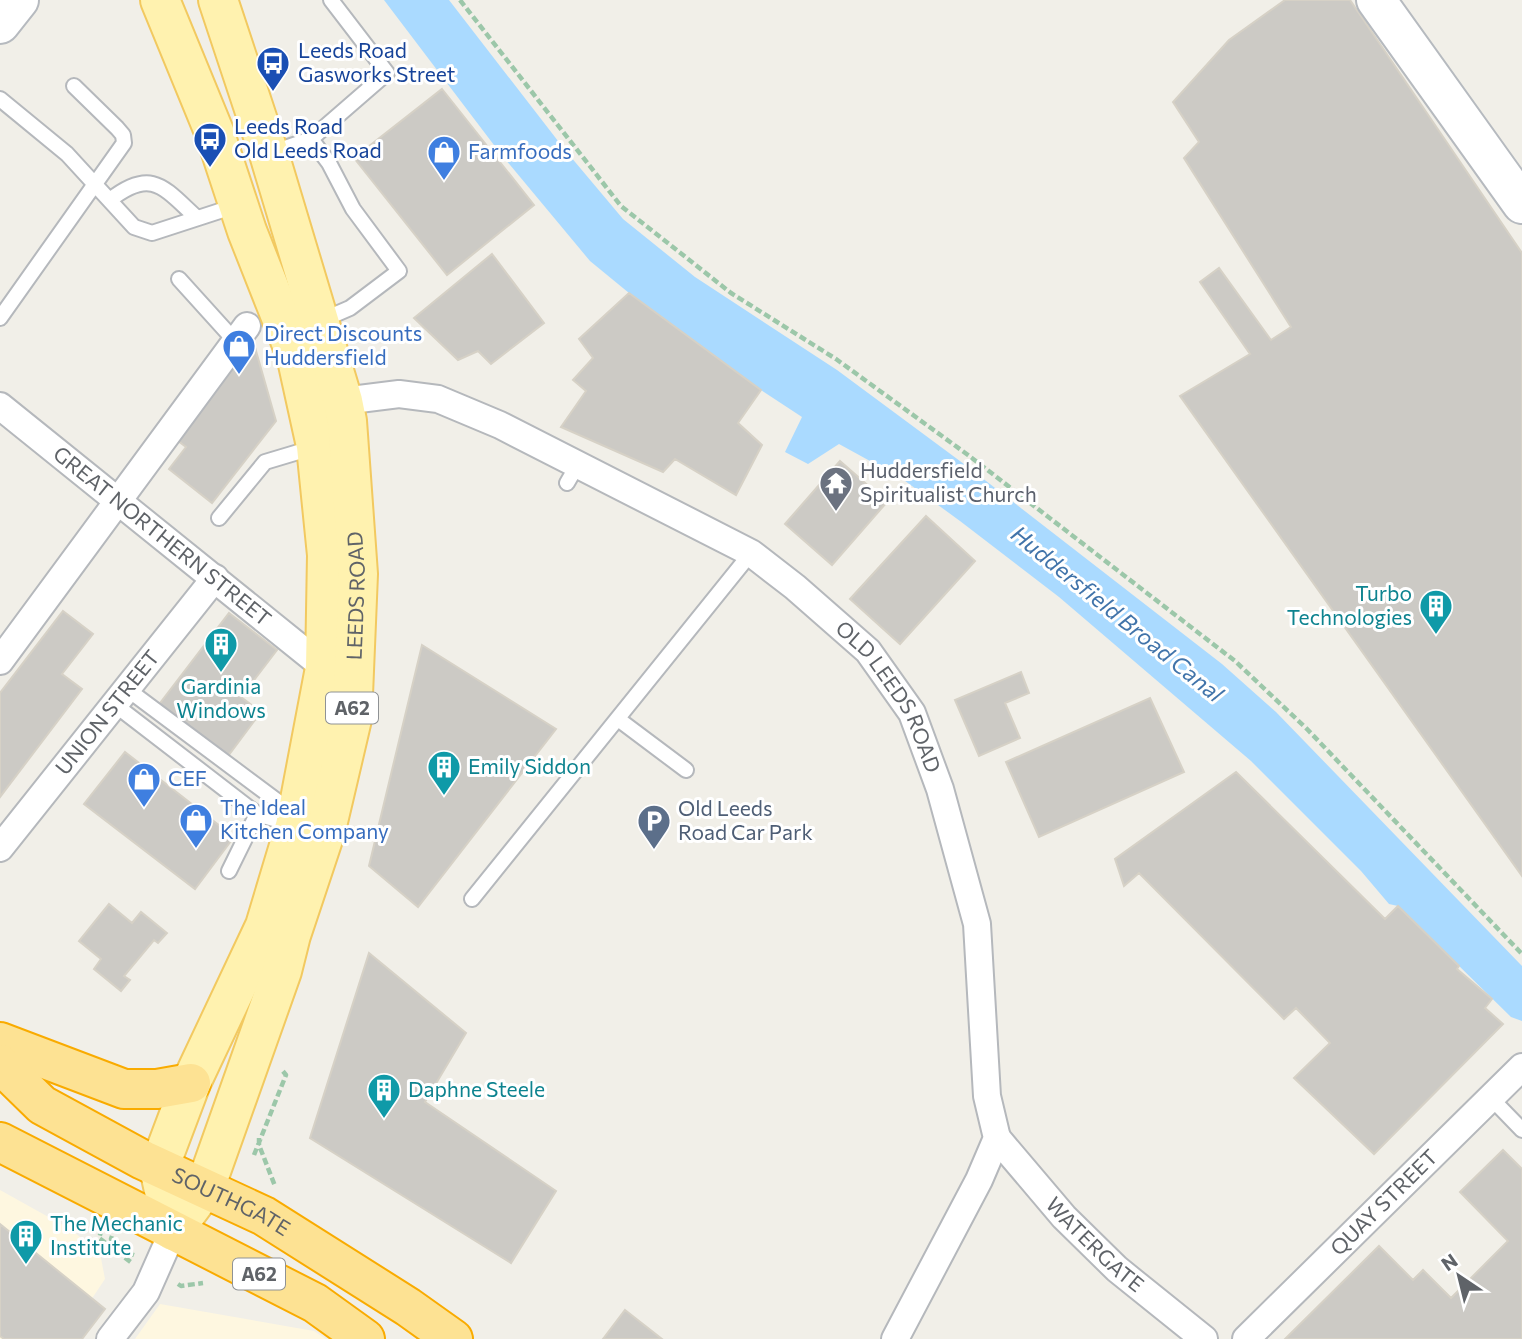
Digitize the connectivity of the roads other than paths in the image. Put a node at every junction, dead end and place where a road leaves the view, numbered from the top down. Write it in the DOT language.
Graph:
graph roads {
  1 [pos="160,0"];
  2 [pos="218,0"];
  3 [pos="331,0"];
  4 [pos="1376,0"];
  5 [pos="74,86"];
  6 [pos="0,99"];
  7 [pos="311,139"];
  8 [pos="269,154"];
  9 [pos="95,183"];
  10 [pos="110,200"];
  11 [pos="1522,204"];
  12 [pos="238,205"];
  13 [pos="197,218"];
  14 [pos="179,279"];
  15 [pos="0,318"];
  16 [pos="320,321"];
  17 [pos="242,334"];
  18 [pos="343,401"];
  19 [pos="0,406"];
  20 [pos="312,433"];
  21 [pos="118,502"];
  22 [pos="219,518"];
  23 [pos="751,553"];
  24 [pos="215,578"];
  25 [pos="0,661"];
  26 [pos="326,668"];
  27 [pos="121,696"];
  28 [pos="618,719"];
  29 [pos="686,770"];
  30 [pos="257,814"];
  31 [pos="296,821"];
  32 [pos="0,848"];
  33 [pos="229,871"];
  34 [pos="472,899"];
  35 [pos="0,1042"];
  36 [pos="0,1064"];
  37 [pos="1522,1067"];
  38 [pos="0,1083"];
  39 [pos="191,1083"];
  40 [pos="1491,1098"];
  41 [pos="42,1105"];
  42 [pos="1522,1130"];
  43 [pos="997,1138"];
  44 [pos="0,1142"];
  45 [pos="159,1168"];
  46 [pos="205,1188"];
  47 [pos="173,1231"];
  48 [pos="1199,1337"];
  49 [pos="110,1339"];
  50 [pos="365,1339"];
  51 [pos="453,1339"];
  52 [pos="895,1339"];
  53 [pos="1246,1339"];
  1 -- 12 [label="main road, LEEDS ROAD / A62"];
  2 -- 8 [label="main road, LEEDS ROAD / A62"];
  3 -- 7 [label="lane"];
  4 -- 11 [label="main road"];
  5 -- 9 [label="lane"];
  6 -- 9 [label="lane"];
  7 -- 8 [label="lane"];
  7 -- 16 [label="lane"];
  8 -- 16 [label="main road, LEEDS ROAD / A62"];
  9 -- 10 [label="lane"];
  9 -- 15 [label="lane"];
  10 -- 13 [label="lane"];
  10 -- 13 [label="lane"];
  12 -- 13 [label="lane"];
  12 -- 20 [label="main road, LEEDS ROAD / A62"];
  14 -- 17 [label="lane"];
  16 -- 18 [label="main road, LEEDS ROAD / A62"];
  17 -- 21 [label="street"];
  18 -- 20 [label="street, OLD LEEDS ROAD"];
  18 -- 23 [label="street, OLD LEEDS ROAD"];
  18 -- 46 [label="main road, LEEDS ROAD / A62"];
  19 -- 21 [label="street, GREAT NORTHERN STREET"];
  20 -- 22 [label="lane"];
  20 -- 26 [label="main road, LEEDS ROAD / A62"];
  21 -- 24 [label="street, GREAT NORTHERN STREET"];
  21 -- 25 [label="street"];
  23 -- 28 [label="lane"];
  23 -- 43 [label="street, OLD LEEDS ROAD"];
  24 -- 26 [label="street, GREAT NORTHERN STREET"];
  24 -- 27 [label="street, UNION STREET"];
  26 -- 31 [label="main road, LEEDS ROAD / A62"];
  27 -- 30 [label="lane"];
  27 -- 31 [label="lane"];
  27 -- 32 [label="street, UNION STREET"];
  28 -- 29 [label="lane"];
  28 -- 34 [label="lane"];
  30 -- 31 [label="lane"];
  30 -- 33 [label="lane"];
  31 -- 39 [label="main road, LEEDS ROAD / A62"];
  35 -- 39 [label="highway"];
  36 -- 41 [label="highway, A62"];
  37 -- 40 [label="street, QUAY STREET"];
  38 -- 41 [label="main road, SOUTHGATE / A62"];
  39 -- 45 [label="main road, LEEDS ROAD / A62"];
  40 -- 42 [label="lane"];
  40 -- 53 [label="street, QUAY STREET"];
  41 -- 45 [label="highway, SOUTHGATE / A62"];
  43 -- 48 [label="street, WATERGATE"];
  43 -- 52 [label="street"];
  44 -- 47 [label="highway, A62"];
  45 -- 46 [label="highway, SOUTHGATE / A62"];
  45 -- 47 [label="main road"];
  46 -- 47 [label="main road, A62"];
  46 -- 51 [label="highway, SOUTHGATE / A62"];
  47 -- 49 [label="street"];
  47 -- 50 [label="highway, A62"];
}
